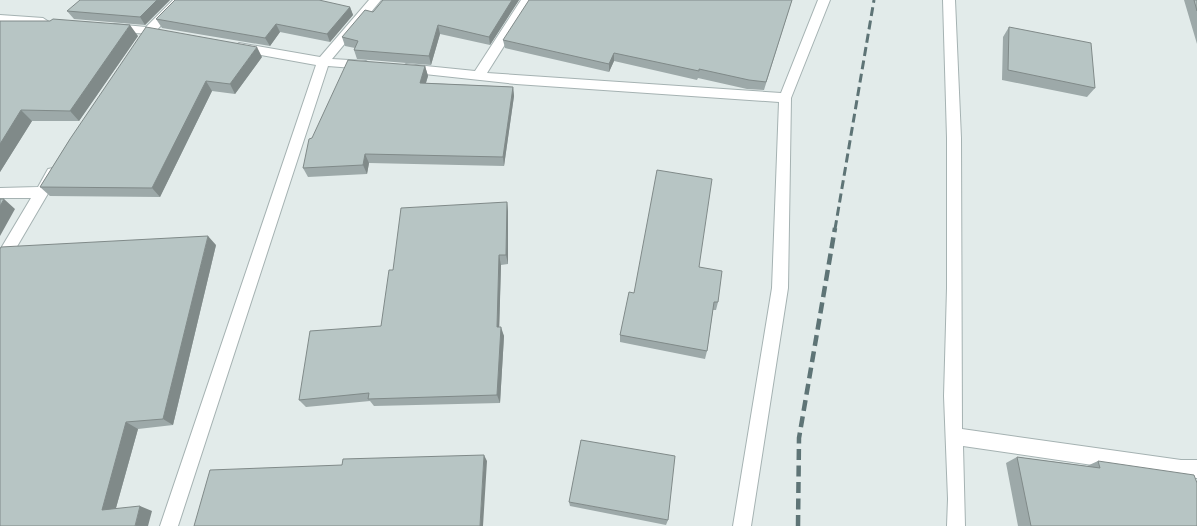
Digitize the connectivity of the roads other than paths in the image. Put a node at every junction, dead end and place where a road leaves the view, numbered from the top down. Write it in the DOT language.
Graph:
graph roads {
  1 [pos="179,0"];
  2 [pos="375,0"];
  3 [pos="527,0"];
  4 [pos="824,0"];
  5 [pos="949,0"];
  6 [pos="0,19"];
  7 [pos="60,24"];
  8 [pos="99,27"];
  9 [pos="149,31"];
  10 [pos="168,34"];
  11 [pos="226,44"];
  12 [pos="138,47"];
  13 [pos="323,62"];
  14 [pos="480,74"];
  15 [pos="785,98"];
  16 [pos="62,160"];
  17 [pos="40,192"];
  18 [pos="0,193"];
  19 [pos="0,263"];
  20 [pos="954,436"];
  21 [pos="1197,469"];
  22 [pos="169,526"];
  23 [pos="742,526"];
  24 [pos="956,526"];
  1 -- 9 [label="street"];
  2 -- 13 [label="street"];
  3 -- 14 [label="street"];
  4 -- 15 [label="street"];
  5 -- 20 [label="street"];
  6 -- 7 [label="street"];
  8 -- 9 [label="street"];
  9 -- 10 [label="street"];
  9 -- 12 [label="street"];
  11 -- 13 [label="street"];
  13 -- 14 [label="street"];
  13 -- 22 [label="street"];
  14 -- 15 [label="street"];
  15 -- 23 [label="street"];
  16 -- 17 [label="street"];
  17 -- 18 [label="street"];
  17 -- 19 [label="street"];
  20 -- 21 [label="street"];
  20 -- 24 [label="street"];
}
